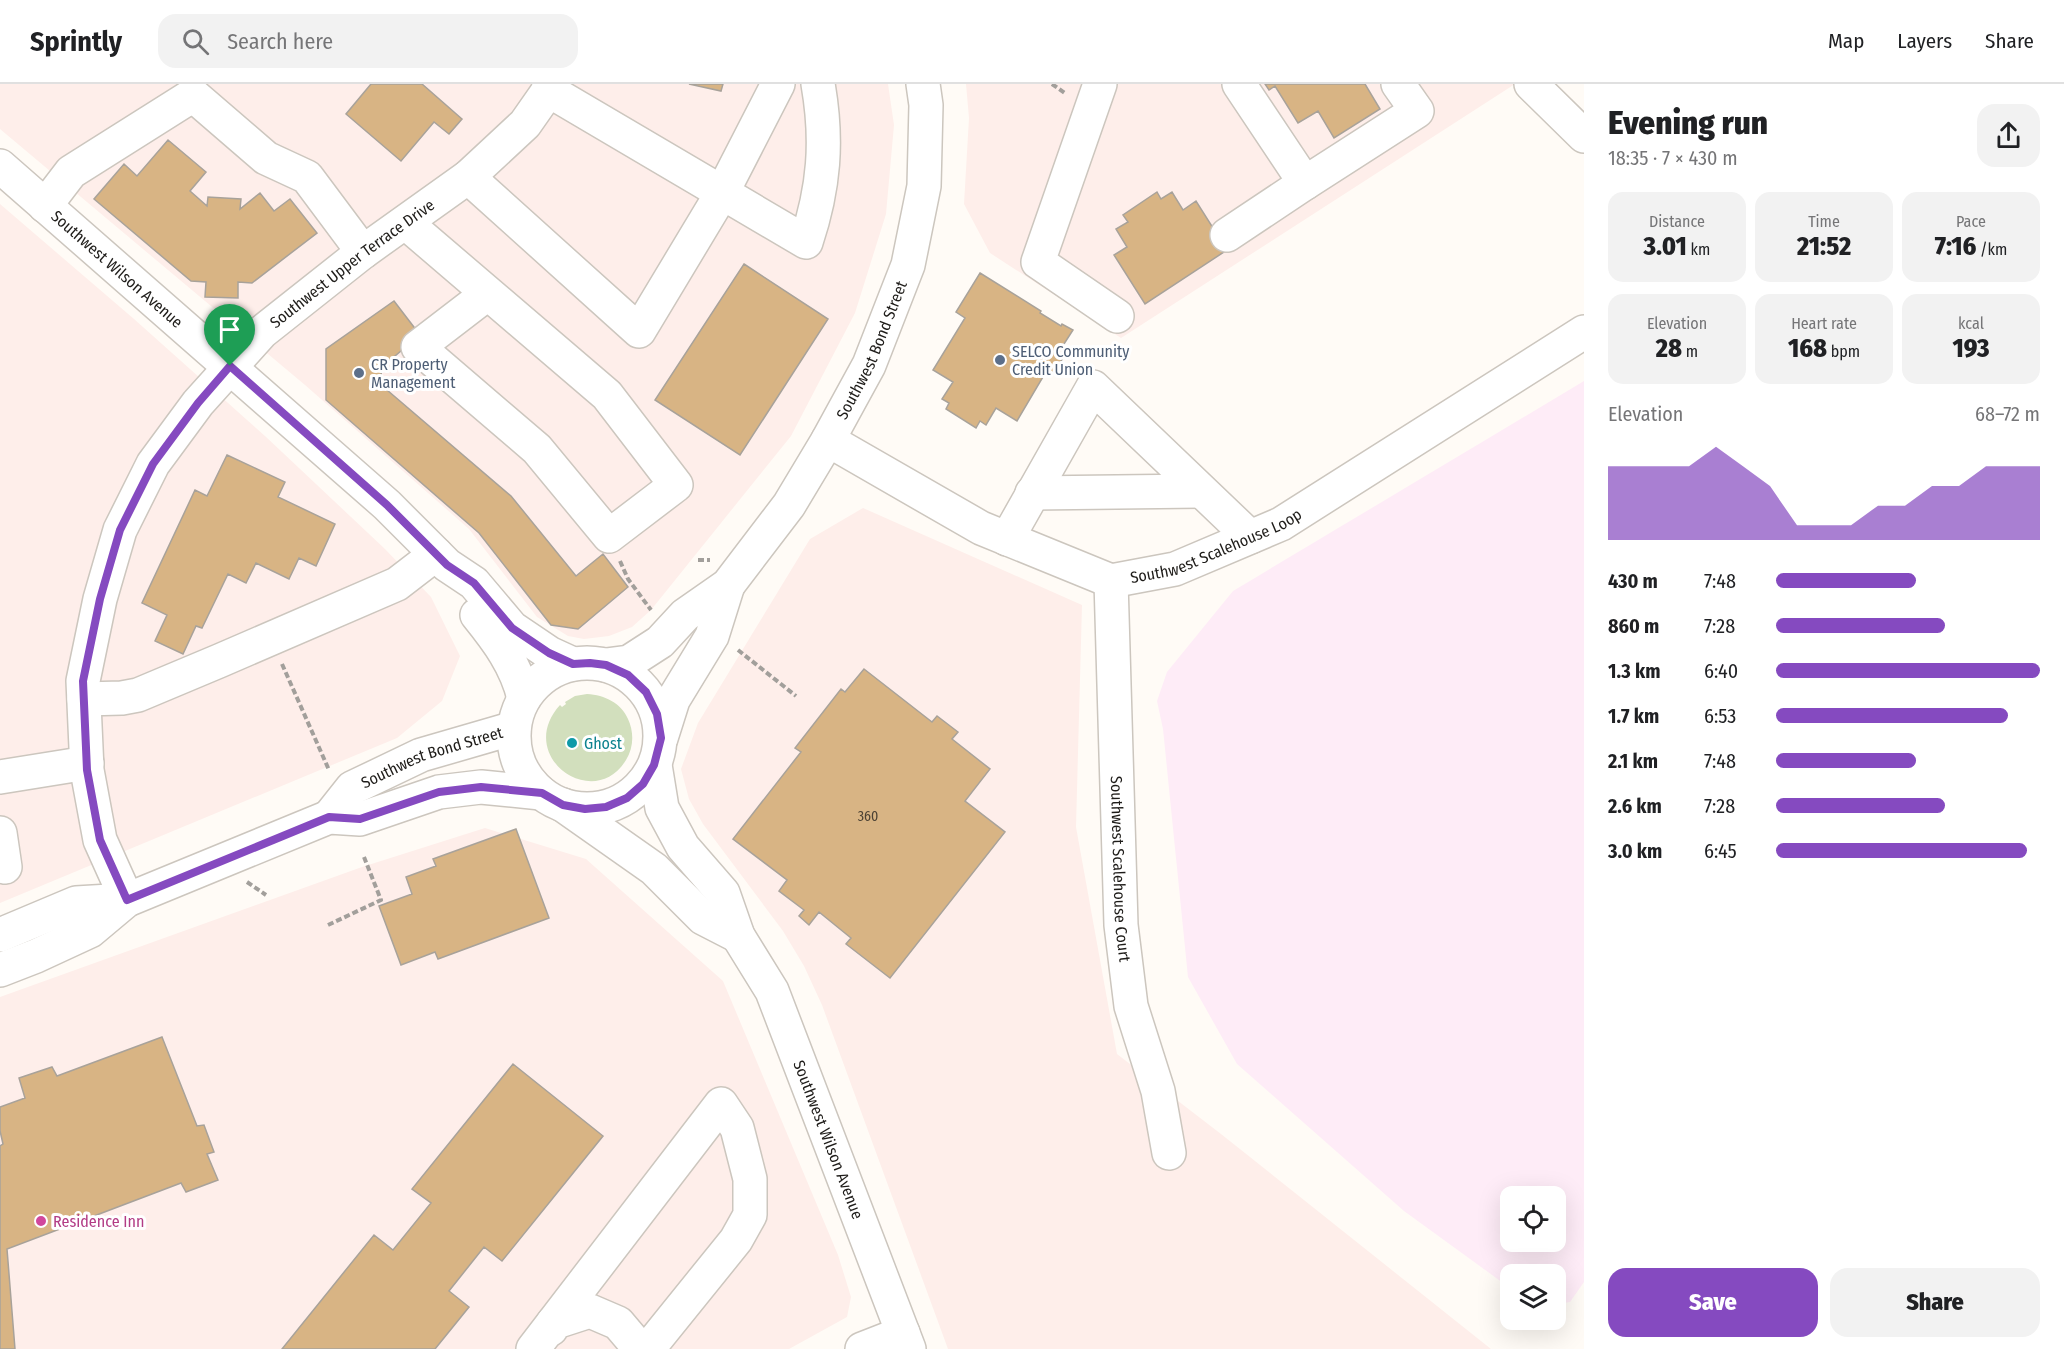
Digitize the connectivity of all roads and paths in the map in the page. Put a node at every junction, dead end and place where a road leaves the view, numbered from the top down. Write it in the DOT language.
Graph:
graph roads {
  1 [pos="778,84"];
  2 [pos="818,84"];
  3 [pos="923,84"];
  4 [pos="1100,84"];
  5 [pos="1239,84"];
  6 [pos="1398,84"];
  7 [pos="1531,84"];
  8 [pos="551,87"];
  9 [pos="1584,136"];
  10 [pos="0,166"];
  11 [pos="468,177"];
  12 [pos="1305,183"];
  13 [pos="722,193"];
  14 [pos="45,206"];
  15 [pos="406,223"];
  16 [pos="1227,235"];
  17 [pos="363,252"];
  18 [pos="487,294"];
  19 [pos="1117,316"];
  20 [pos="1584,333"];
  21 [pos="230,366"];
  22 [pos="828,440"];
  23 [pos="1201,490"];
  24 [pos="1032,494"];
  25 [pos="1250,537"];
  26 [pos="1007,539"];
  27 [pos="441,560"];
  28 [pos="628,579"];
  29 [pos="1111,580"];
  30 [pos="728,585"];
  31 [pos="655,615"];
  32 [pos="271,639"];
  33 [pos="733,646"];
  34 [pos="573,664"];
  35 [pos="606,665"];
  36 [pos="796,696"];
  37 [pos="84,699"];
  38 [pos="519,713"];
  39 [pos="658,752"];
  40 [pos="87,763"];
  41 [pos="329,769"];
  42 [pos="0,777"];
  43 [pos="552,799"];
  44 [pos="329,817"];
  45 [pos="0,833"];
  46 [pos="364,857"];
  47 [pos="5,867"];
  48 [pos="127,900"];
  49 [pos="328,925"];
  50 [pos="0,936"];
  51 [pos="738,936"];
  52 [pos="0,970"];
  53 [pos="1169,1153"];
  54 [pos="548,1336"];
  55 [pos="906,1341"];
  56 [pos="532,1349"];
  57 [pos="640,1349"];
  58 [pos="648,1349"];
  59 [pos="862,1349"];
  1 -- 13 [label="street"];
  2 -- 13 [label="street"];
  3 -- 22 [label="street, Southwest Bond Street"];
  4 -- 19 [label="street"];
  5 -- 12 [label="street"];
  6 -- 12 [label="street"];
  7 -- 9 [label="street"];
  8 -- 11 [label="street, Southwest Upper Terrace Drive"];
  8 -- 13 [label="street"];
  10 -- 14 [label="street, Southwest Wilson Avenue"];
  11 -- 13 [label="street"];
  11 -- 15 [label="street, Southwest Upper Terrace Drive"];
  12 -- 16 [label="street"];
  14 -- 17 [label="street"];
  14 -- 21 [label="street, Southwest Wilson Avenue"];
  15 -- 17 [label="street, Southwest Upper Terrace Drive"];
  15 -- 18 [label="street"];
  17 -- 21 [label="street, Southwest Upper Terrace Drive"];
  18 -- 18 [label="street"];
  20 -- 25 [label="street, Southwest Scalehouse Loop"];
  21 -- 27 [label="street, Southwest Wilson Avenue"];
  21 -- 37 [label="street, Southwest Upper Terrace Drive"];
  22 -- 26 [label="street, Southwest Scalehouse Loop"];
  22 -- 30 [label="street, Southwest Bond Street"];
  23 -- 24 [label="street"];
  23 -- 24 [label="street"];
  23 -- 25 [label="street"];
  24 -- 26 [label="street"];
  25 -- 29 [label="street, Southwest Scalehouse Loop"];
  26 -- 29 [label="street, Southwest Scalehouse Loop"];
  27 -- 32 [label="street"];
  27 -- 34 [label="street, Southwest Wilson Avenue"];
  27 -- 38 [label="street, Southwest Wilson Avenue"];
  28 -- 31 [label="path"];
  29 -- 53 [label="street, Southwest Scalehouse Court"];
  30 -- 35 [label="street, Southwest Bond Street"];
  30 -- 39 [label="street, Southwest Bond Street"];
  32 -- 37 [label="street"];
  32 -- 41 [label="path"];
  33 -- 36 [label="path"];
  34 -- 35 [label="street"];
  34 -- 38 [label="street"];
  35 -- 39 [label="street"];
  37 -- 40 [label="street, Southwest Upper Terrace Drive"];
  38 -- 43 [label="street"];
  38 -- 44 [label="street, Southwest Bond Street"];
  39 -- 43 [label="street"];
  39 -- 51 [label="street, Southwest Wilson Avenue"];
  40 -- 42 [label="street"];
  40 -- 48 [label="street, Southwest Upper Terrace Drive"];
  43 -- 44 [label="street, Southwest Bond Street"];
  43 -- 51 [label="street"];
  44 -- 48 [label="street, Southwest Bond Street"];
  45 -- 47 [label="street"];
  46 -- 49 [label="path"];
  48 -- 50 [label="street, Southwest Bond Street"];
  48 -- 52 [label="street, Southwest Bond Street"];
  51 -- 55 [label="street, Southwest Wilson Avenue"];
  54 -- 56 [label="street"];
  54 -- 57 [label="street"];
  54 -- 58 [label="street"];
  55 -- 59 [label="street"];
}
